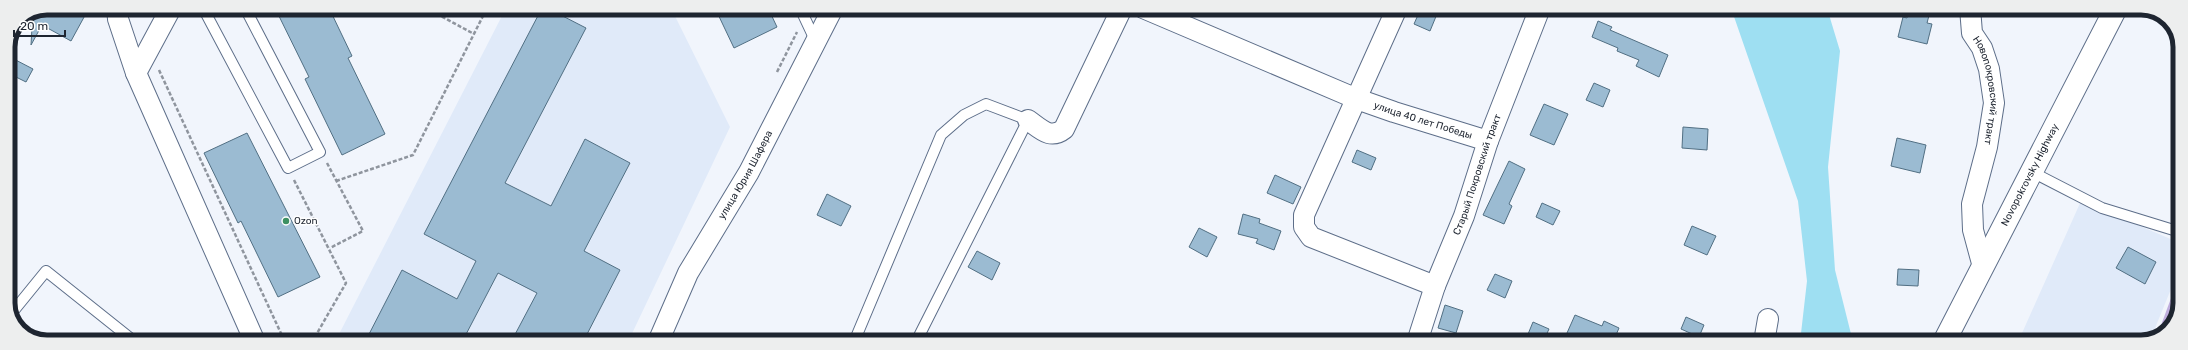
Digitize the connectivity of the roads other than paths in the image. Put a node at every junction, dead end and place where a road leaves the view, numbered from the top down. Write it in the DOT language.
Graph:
graph roads {
  1 [pos="117,15"];
  2 [pos="167,15"];
  3 [pos="208,15"];
  4 [pos="249,15"];
  5 [pos="803,15"];
  6 [pos="830,15"];
  7 [pos="1119,15"];
  8 [pos="1160,15"];
  9 [pos="1394,15"];
  10 [pos="1537,15"];
  11 [pos="1971,15"];
  12 [pos="2112,15"];
  13 [pos="816,42"];
  14 [pos="136,73"];
  15 [pos="1357,98"];
  16 [pos="1028,120"];
  17 [pos="1488,141"];
  18 [pos="2032,172"];
  19 [pos="2173,230"];
  20 [pos="1983,267"];
  21 [pos="1436,286"];
  22 [pos="16,308"];
  23 [pos="1768,319"];
  24 [pos="126,335"];
  25 [pos="252,335"];
  26 [pos="661,335"];
  27 [pos="857,335"];
  28 [pos="920,335"];
  29 [pos="1419,335"];
  30 [pos="1765,335"];
  31 [pos="1948,335"];
  1 -- 14 [label="street"];
  2 -- 14 [label="street"];
  3 -- 4 [label="lane"];
  5 -- 13 [label="lane"];
  6 -- 13 [label="street, улица Юрия Шафера"];
  7 -- 16 [label="street"];
  8 -- 15 [label="street, улица 40 лет Победы"];
  9 -- 15 [label="street"];
  10 -- 17 [label="street, Старый Покровский тракт"];
  11 -- 20 [label="street, Новопокровский тракт"];
  12 -- 18 [label="main road, Novopokrovsky Highway"];
  13 -- 26 [label="street, улица Юрия Шафера"];
  14 -- 25 [label="street"];
  15 -- 17 [label="street, улица 40 лет Победы"];
  15 -- 21 [label="street"];
  16 -- 27 [label="lane"];
  16 -- 28 [label="lane"];
  17 -- 21 [label="street, Старый Покровский тракт"];
  18 -- 19 [label="lane"];
  18 -- 20 [label="main road, Novopokrovsky Highway"];
  20 -- 31 [label="main road, Novopokrovsky Highway"];
  21 -- 29 [label="street, Старый Покровский тракт"];
  22 -- 24 [label="lane"];
  23 -- 30 [label="street"];
}
